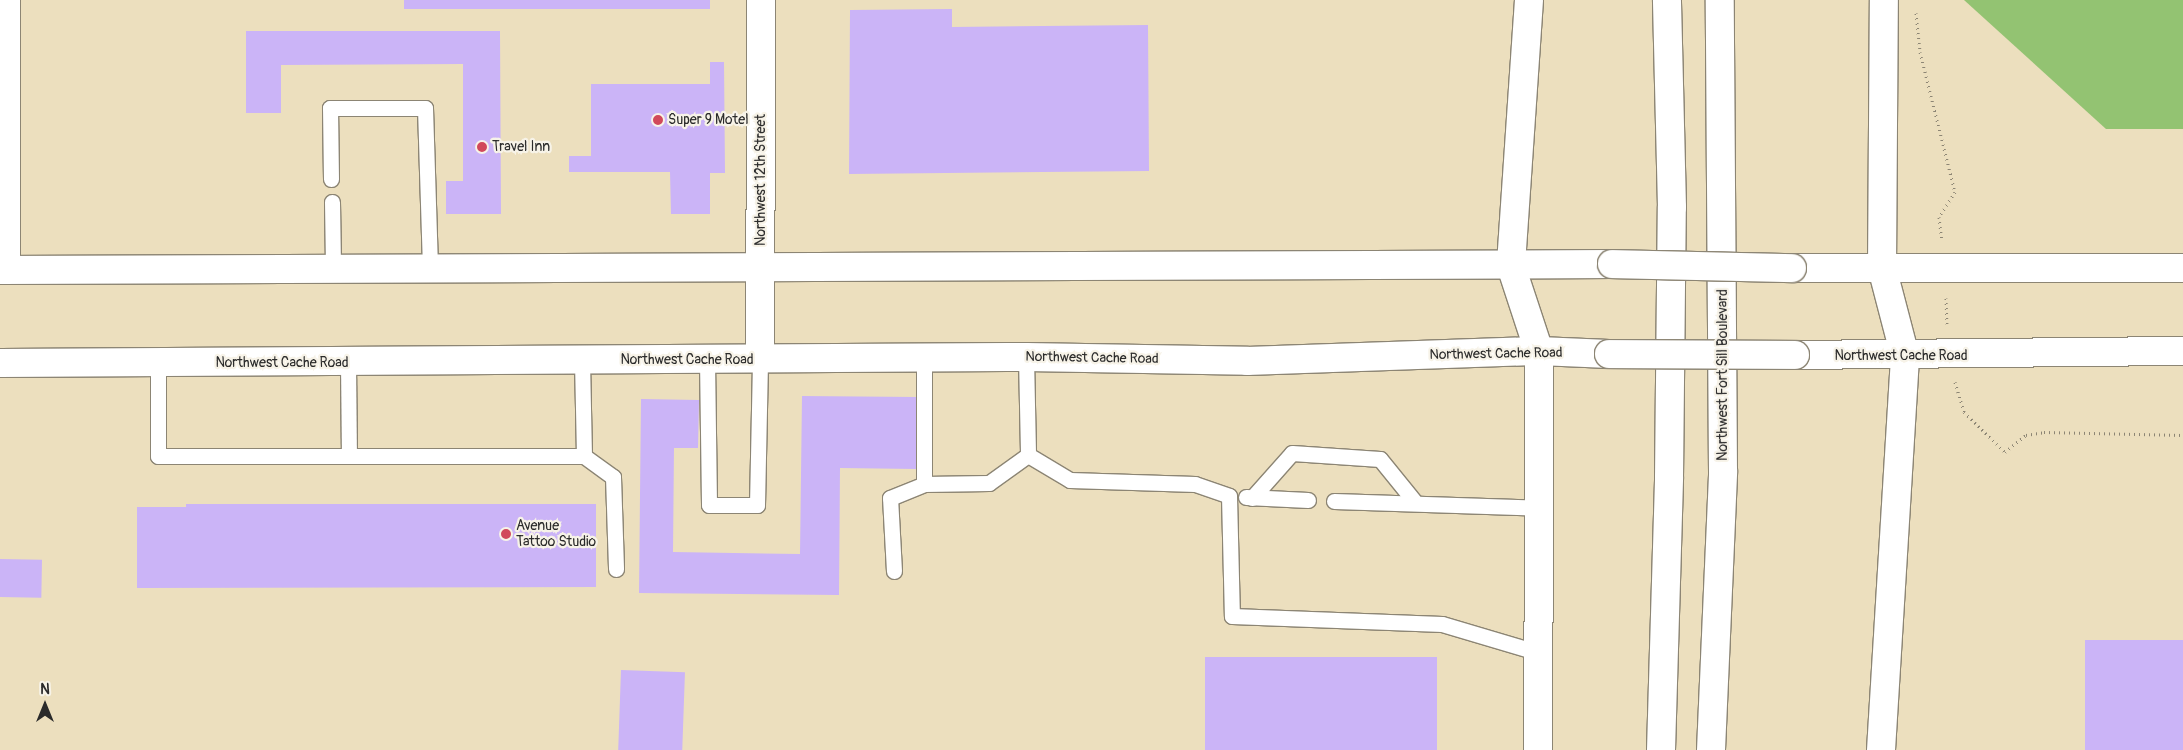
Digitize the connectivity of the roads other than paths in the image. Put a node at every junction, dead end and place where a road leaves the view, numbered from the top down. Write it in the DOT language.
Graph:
graph roads {
  1 [pos="6,0"];
  2 [pos="761,0"];
  3 [pos="1529,0"];
  4 [pos="1667,0"];
  5 [pos="1720,0"];
  6 [pos="1884,0"];
  7 [pos="331,179"];
  8 [pos="332,202"];
  9 [pos="1511,266"];
  10 [pos="760,267"];
  11 [pos="1882,268"];
  12 [pos="2183,268"];
  13 [pos="333,269"];
  14 [pos="430,269"];
  15 [pos="3,270"];
  16 [pos="1539,351"];
  17 [pos="2183,351"];
  18 [pos="1905,356"];
  19 [pos="1026,357"];
  20 [pos="924,358"];
  21 [pos="707,360"];
  22 [pos="760,360"];
  23 [pos="582,361"];
  24 [pos="0,363"];
  25 [pos="158,363"];
  26 [pos="348,363"];
  27 [pos="349,455"];
  28 [pos="1028,455"];
  29 [pos="584,456"];
  30 [pos="924,484"];
  31 [pos="1229,496"];
  32 [pos="1252,498"];
  33 [pos="1308,500"];
  34 [pos="1334,501"];
  35 [pos="1414,502"];
  36 [pos="1540,508"];
  37 [pos="616,569"];
  38 [pos="894,571"];
  39 [pos="1540,653"];
  40 [pos="1538,750"];
  41 [pos="1661,750"];
  42 [pos="1711,750"];
  43 [pos="1881,750"];
  1 -- 15 [label="main road"];
  2 -- 10 [label="main road, Northwest 12th Street"];
  3 -- 9 [label="main road"];
  4 -- 41 [label="main road"];
  5 -- 42 [label="main road, Northwest Fort Sill Boulevard"];
  6 -- 11 [label="main road"];
  7 -- 14 [label="lane"];
  8 -- 13 [label="lane"];
  9 -- 10 [label="main road"];
  9 -- 11 [label="main road, bridge"];
  9 -- 16 [label="main road"];
  10 -- 14 [label="main road"];
  10 -- 22 [label="main road, Northwest 12th Street"];
  11 -- 12 [label="main road"];
  11 -- 18 [label="main road"];
  13 -- 14 [label="main road"];
  13 -- 15 [label="main road"];
  16 -- 18 [label="main road, Northwest Cache Road, bridge"];
  16 -- 19 [label="main road, Northwest Cache Road"];
  16 -- 36 [label="main road"];
  17 -- 18 [label="main road, Northwest Cache Road"];
  18 -- 43 [label="main road"];
  19 -- 20 [label="main road, Northwest Cache Road"];
  19 -- 28 [label="lane"];
  20 -- 22 [label="main road, Northwest Cache Road"];
  20 -- 30 [label="lane"];
  21 -- 22 [label="main road, Northwest Cache Road"];
  21 -- 22 [label="lane"];
  21 -- 23 [label="main road, Northwest Cache Road"];
  23 -- 26 [label="main road, Northwest Cache Road"];
  23 -- 29 [label="lane"];
  24 -- 25 [label="main road, Northwest Cache Road"];
  25 -- 26 [label="main road, Northwest Cache Road"];
  25 -- 27 [label="lane"];
  26 -- 27 [label="lane"];
  27 -- 29 [label="lane"];
  28 -- 30 [label="lane"];
  28 -- 31 [label="lane"];
  29 -- 37 [label="lane"];
  30 -- 38 [label="lane"];
  31 -- 32 [label="lane"];
  31 -- 39 [label="lane"];
  32 -- 33 [label="lane"];
  32 -- 35 [label="lane"];
  34 -- 35 [label="lane"];
  35 -- 36 [label="lane"];
  36 -- 39 [label="main road"];
  39 -- 40 [label="main road"];
}
